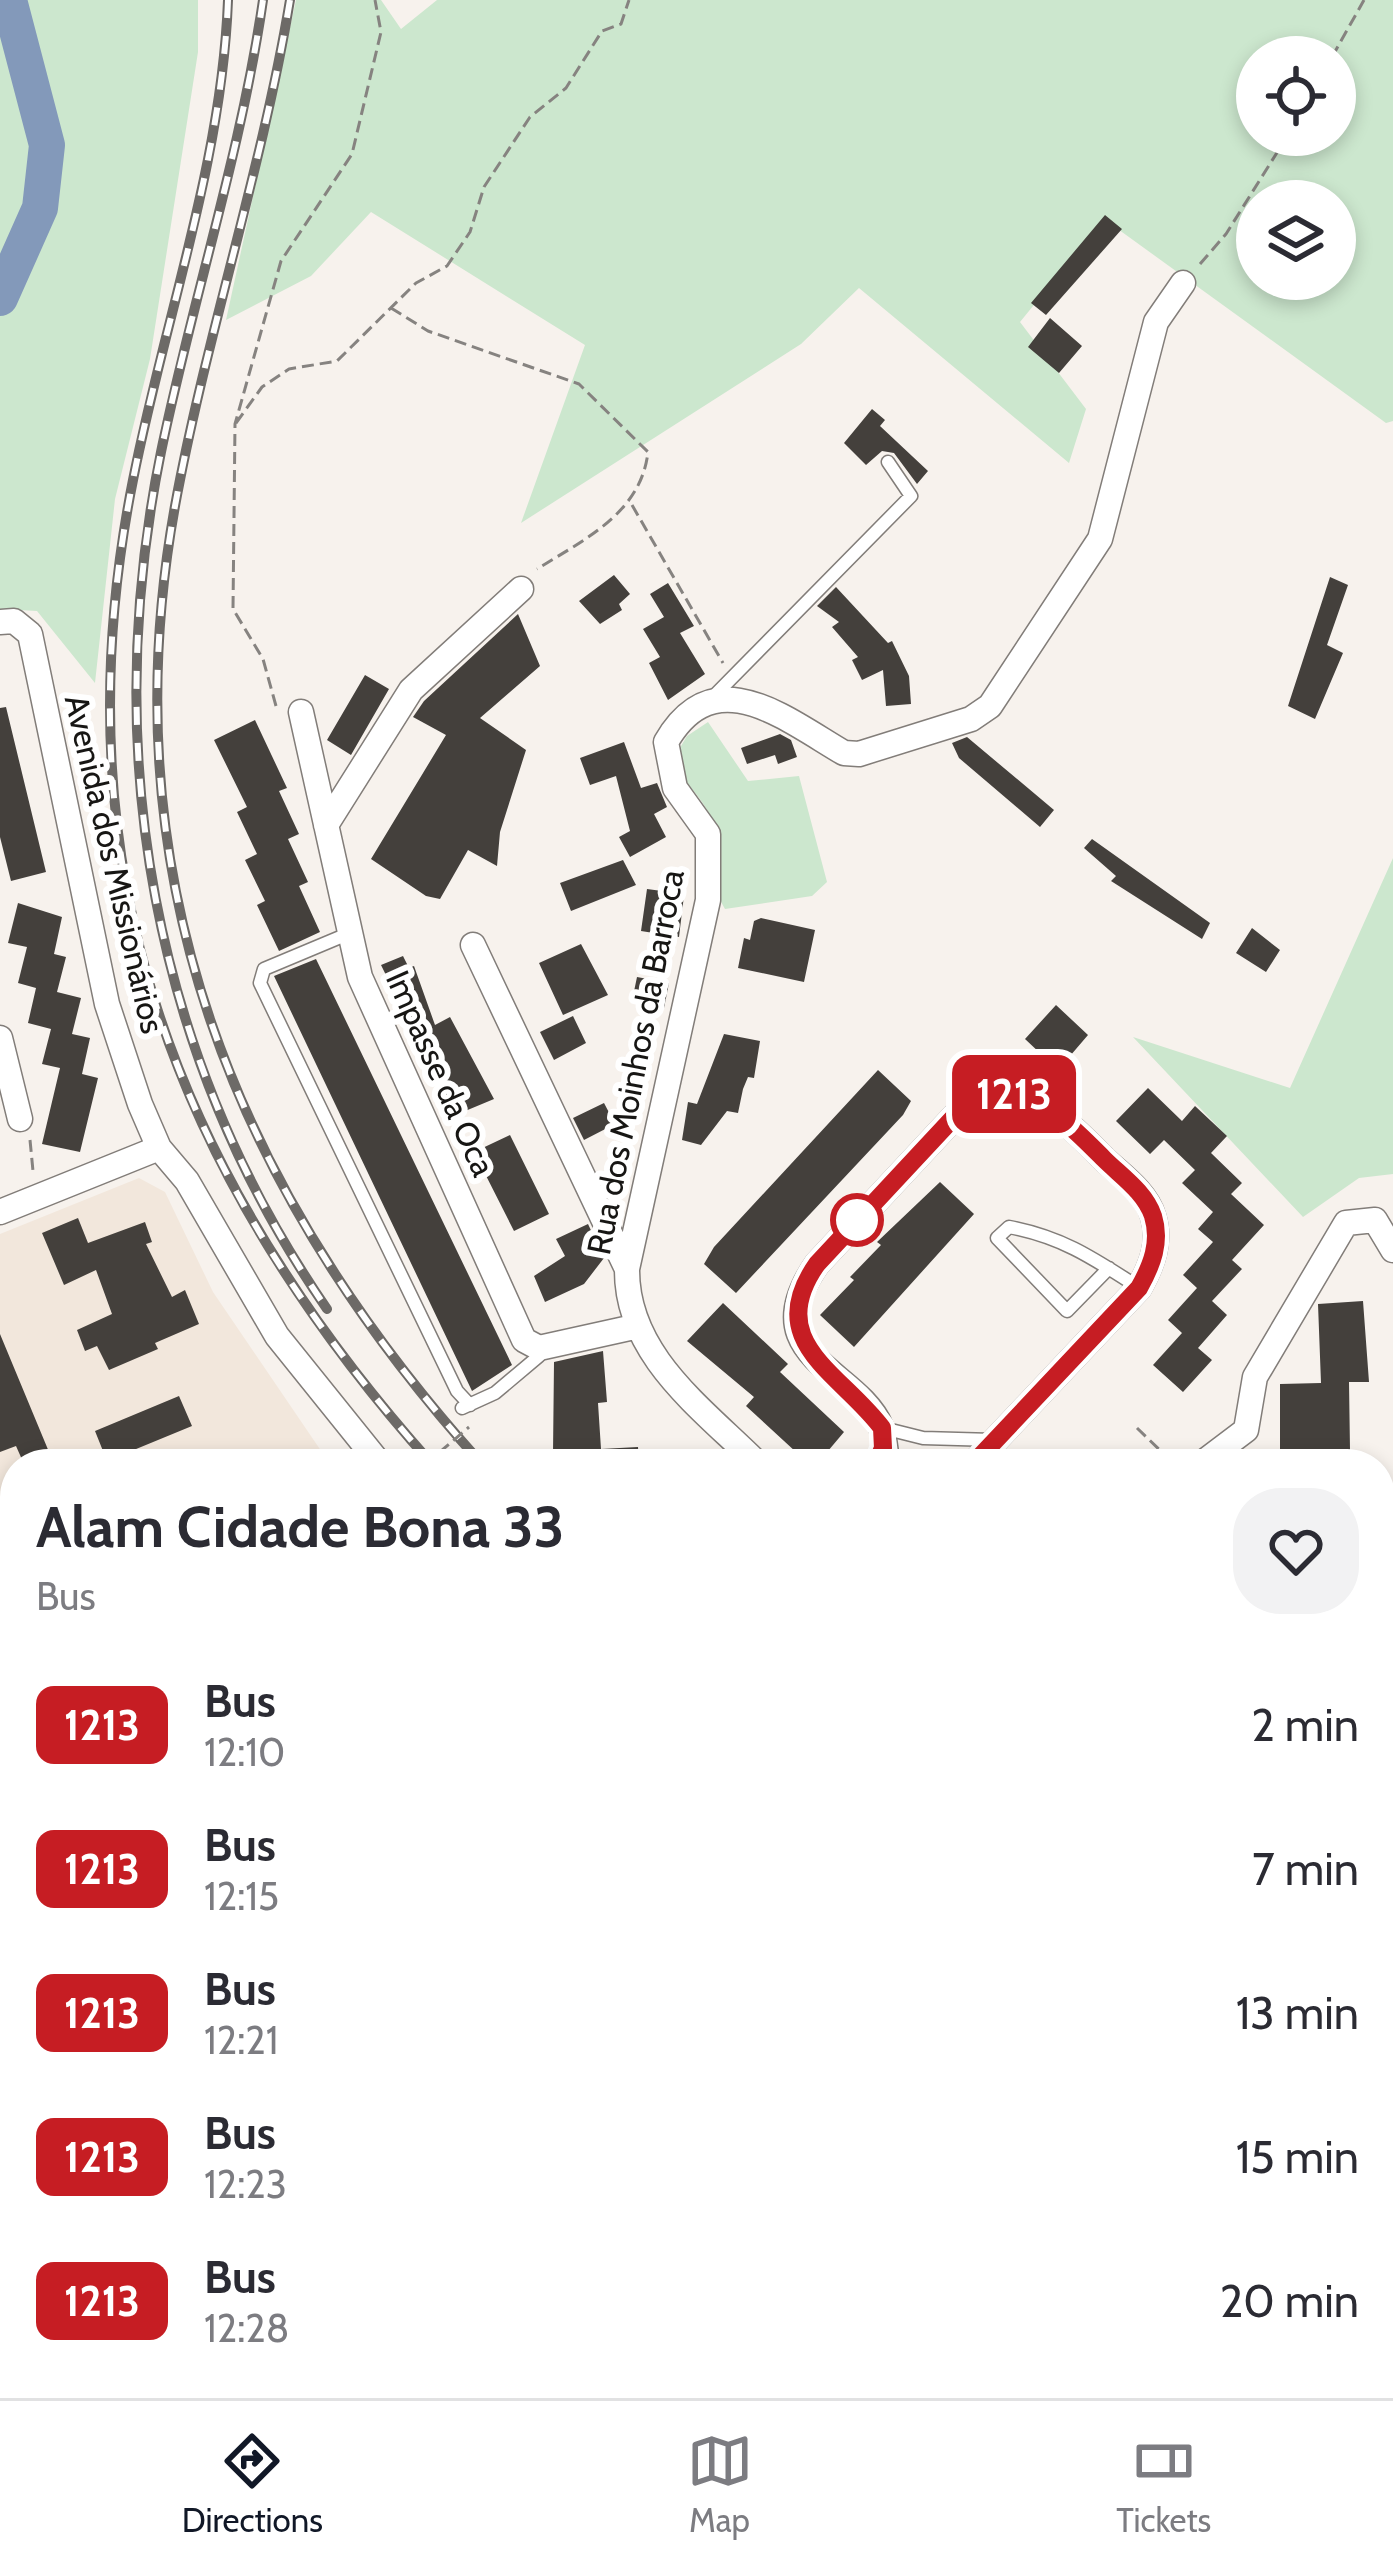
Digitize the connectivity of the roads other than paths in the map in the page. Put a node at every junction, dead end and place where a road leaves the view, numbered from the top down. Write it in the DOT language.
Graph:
graph roads {
  1 [pos="1183,283"];
  2 [pos="888,462"];
  3 [pos="521,589"];
  4 [pos="0,622"];
  5 [pos="711,699"];
  6 [pos="302,712"];
  7 [pos="326,825"];
  8 [pos="350,933"];
  9 [pos="473,945"];
  10 [pos="0,1038"];
  11 [pos="20,1118"];
  12 [pos="159,1148"];
  13 [pos="0,1212"];
  14 [pos="1393,1250"];
  15 [pos="1109,1268"];
  16 [pos="627,1269"];
  17 [pos="1139,1288"];
  18 [pos="634,1327"];
  19 [pos="539,1348"];
  20 [pos="995,1440"];
  21 [pos="368,1449"];
  22 [pos="743,1449"];
  23 [pos="880,1449"];
  24 [pos="888,1449"];
  25 [pos="987,1449"];
  26 [pos="1221,1449"];
  1 -- 5 [label="street"];
  2 -- 5 [label="lane"];
  3 -- 7 [label="street"];
  4 -- 12 [label="street, Avenida dos Missionários"];
  5 -- 16 [label="street, Rua dos Moinhos da Barroca"];
  6 -- 7 [label="street, Impasse da Oca"];
  7 -- 8 [label="street, Impasse da Oca"];
  8 -- 19 [label="street, Impasse da Oca"];
  8 -- 19 [label="lane"];
  9 -- 16 [label="street"];
  10 -- 11 [label="street"];
  12 -- 13 [label="street"];
  12 -- 21 [label="street, Avenida dos Missionários"];
  14 -- 26 [label="street"];
  15 -- 15 [label="lane"];
  15 -- 17 [label="lane"];
  16 -- 18 [label="street, Rua dos Moinhos da Barroca"];
  17 -- 20 [label="street"];
  17 -- 23 [label="street"];
  18 -- 19 [label="street"];
  18 -- 22 [label="street"];
  20 -- 24 [label="lane"];
  20 -- 25 [label="street"];
}
